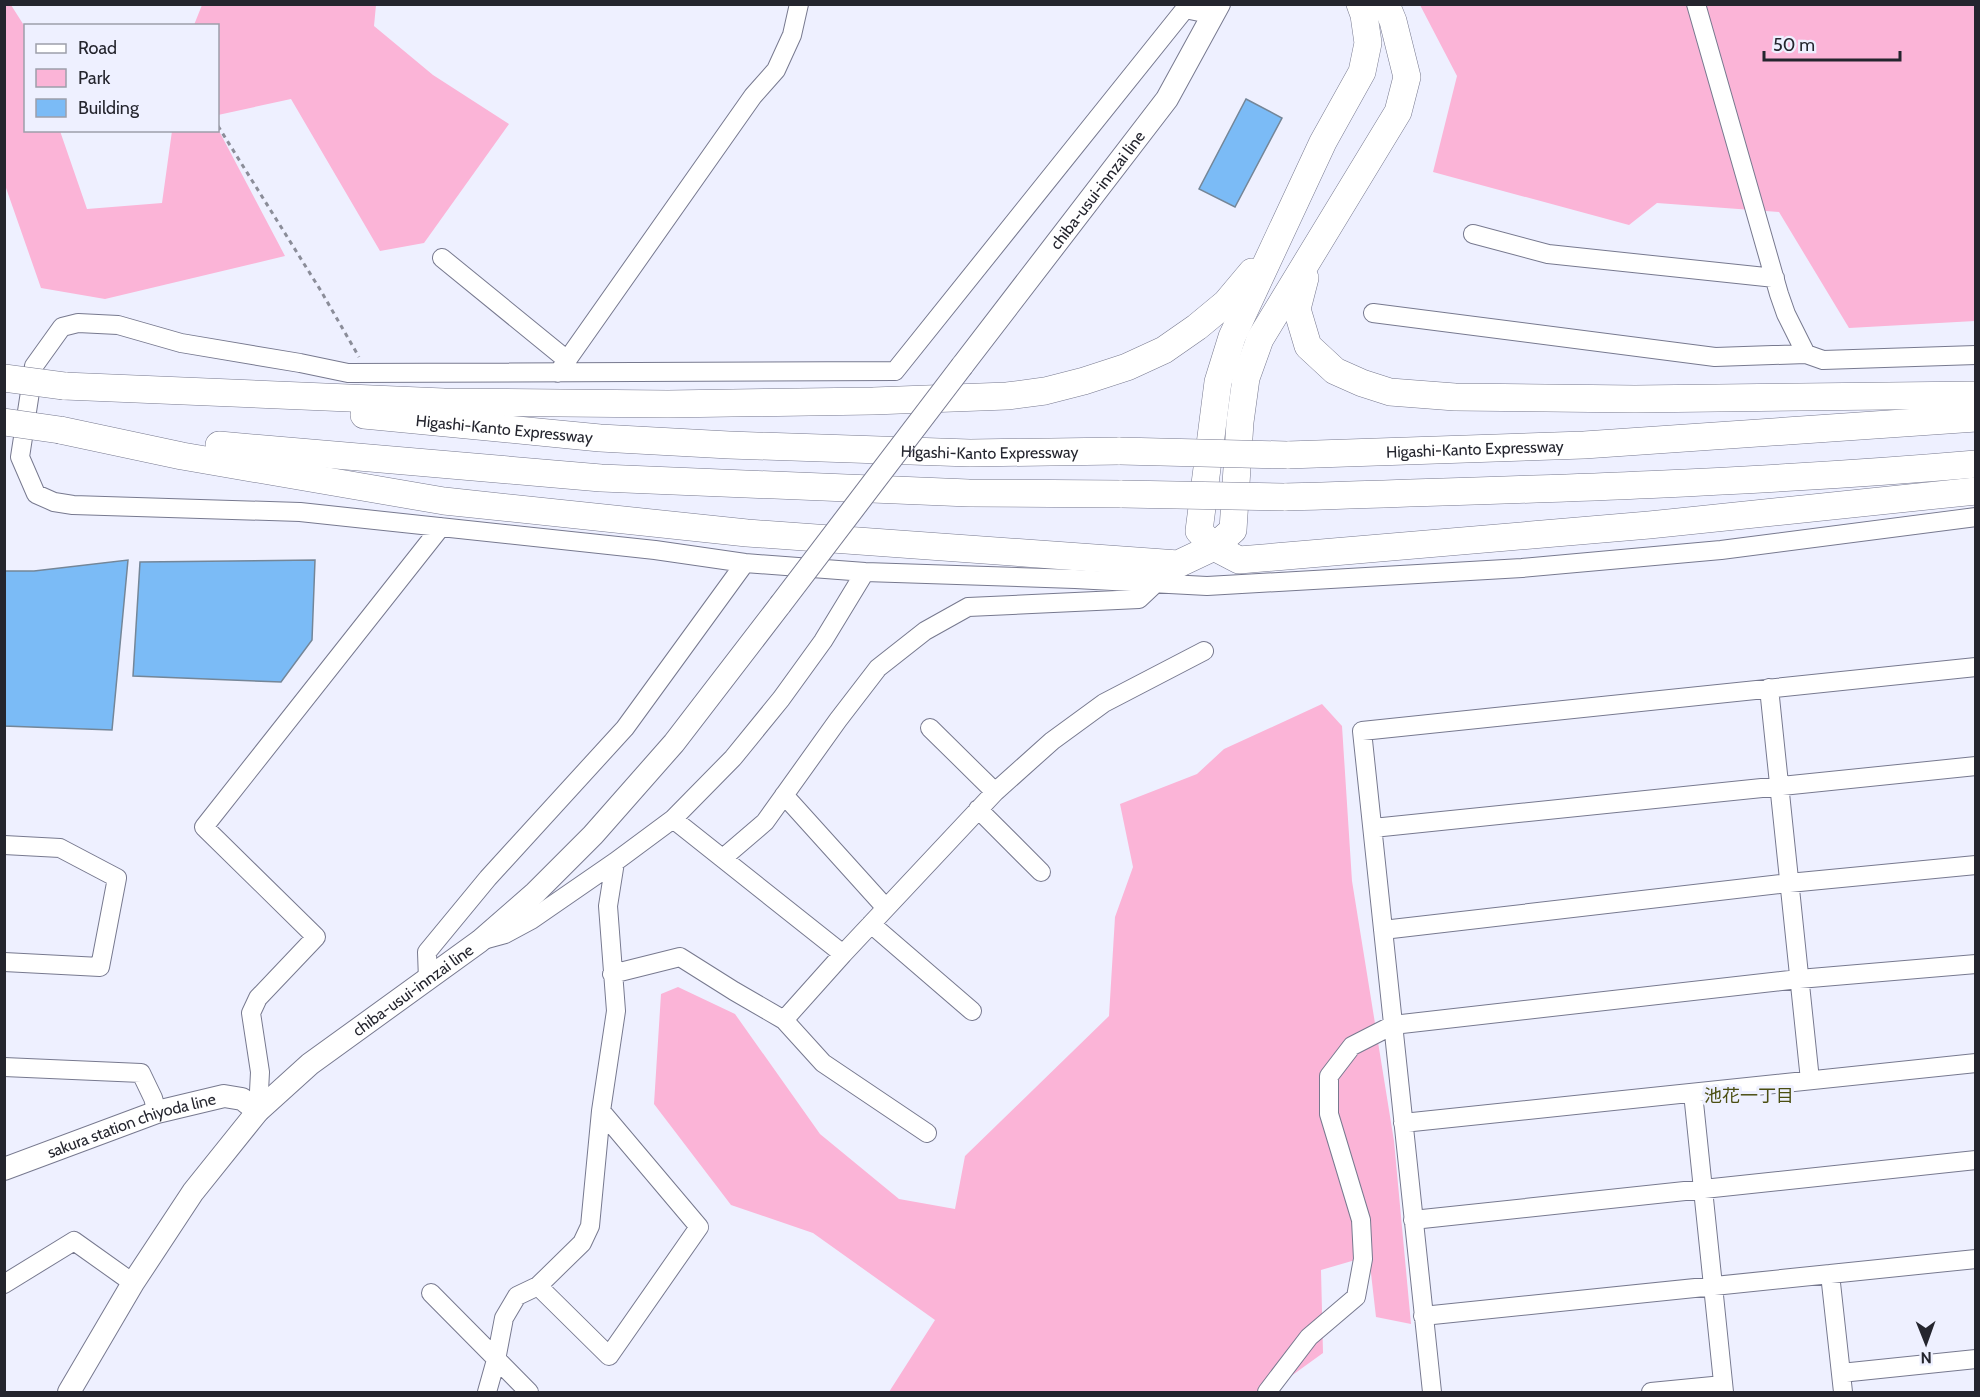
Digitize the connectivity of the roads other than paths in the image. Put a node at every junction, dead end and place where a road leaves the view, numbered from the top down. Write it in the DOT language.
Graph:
graph roads {
  1 [pos="799,4"];
  2 [pos="1360,4"];
  3 [pos="1386,4"];
  4 [pos="1696,4"];
  5 [pos="1217,10"];
  6 [pos="1473,234"];
  7 [pos="1275,244"];
  8 [pos="1311,254"];
  9 [pos="442,258"];
  10 [pos="1775,278"];
  11 [pos="1372,313"];
  12 [pos="1806,354"];
  13 [pos="1976,356"];
  14 [pos="562,366"];
  15 [pos="4,378"];
  16 [pos="64,386"];
  17 [pos="1976,395"];
  18 [pos="1976,418"];
  19 [pos="4,422"];
  20 [pos="60,430"];
  21 [pos="1976,464"];
  22 [pos="1976,491"];
  23 [pos="1976,517"];
  24 [pos="441,527"];
  25 [pos="1214,547"];
  26 [pos="745,563"];
  27 [pos="865,572"];
  28 [pos="1156,584"];
  29 [pos="1204,651"];
  30 [pos="1976,667"];
  31 [pos="1769,688"];
  32 [pos="930,728"];
  33 [pos="1976,766"];
  34 [pos="1779,785"];
  35 [pos="995,792"];
  36 [pos="784,795"];
  37 [pos="978,809"];
  38 [pos="673,819"];
  39 [pos="1373,828"];
  40 [pos="4,844"];
  41 [pos="723,858"];
  42 [pos="615,862"];
  43 [pos="1976,865"];
  44 [pos="1041,872"];
  45 [pos="1789,883"];
  46 [pos="886,908"];
  47 [pos="871,924"];
  48 [pos="1383,930"];
  49 [pos="480,941"];
  50 [pos="843,954"];
  51 [pos="4,962"];
  52 [pos="1976,964"];
  53 [pos="612,974"];
  54 [pos="1799,979"];
  55 [pos="428,980"];
  56 [pos="972,1011"];
  57 [pos="784,1020"];
  58 [pos="1393,1025"];
  59 [pos="1976,1063"];
  60 [pos="4,1067"];
  61 [pos="1810,1080"];
  62 [pos="1693,1093"];
  63 [pos="258,1111"];
  64 [pos="157,1112"];
  65 [pos="601,1112"];
  66 [pos="1403,1122"];
  67 [pos="927,1133"];
  68 [pos="1976,1160"];
  69 [pos="4,1169"];
  70 [pos="1703,1189"];
  71 [pos="1413,1220"];
  72 [pos="1976,1259"];
  73 [pos="1830,1274"];
  74 [pos="133,1283"];
  75 [pos="4,1284"];
  76 [pos="1713,1286"];
  77 [pos="538,1287"];
  78 [pos="430,1293"];
  79 [pos="1424,1316"];
  80 [pos="1976,1359"];
  81 [pos="496,1360"];
  82 [pos="1841,1373"];
  83 [pos="1724,1388"];
  84 [pos="69,1392"];
  85 [pos="486,1392"];
  86 [pos="529,1392"];
  87 [pos="1267,1392"];
  88 [pos="1432,1392"];
  89 [pos="1651,1392"];
  90 [pos="1843,1392"];
  1 -- 14 [label="street"];
  2 -- 7 [label="highway"];
  3 -- 8 [label="highway"];
  4 -- 10 [label="street"];
  5 -- 14 [label="street"];
  5 -- 49 [label="main road, chiba-usui-innzai line, bridge"];
  6 -- 10 [label="street"];
  7 -- 16 [label="highway"];
  7 -- 25 [label="highway"];
  8 -- 17 [label="highway"];
  8 -- 25 [label="highway"];
  9 -- 14 [label="street"];
  10 -- 12 [label="street"];
  11 -- 12 [label="street"];
  12 -- 13 [label="street"];
  14 -- 24 [label="street"];
  15 -- 16 [label="highway, Higashi-Kanto Expressway, bridge"];
  16 -- 18 [label="highway, Higashi-Kanto Expressway, bridge"];
  19 -- 20 [label="highway, bridge"];
  20 -- 21 [label="highway, bridge"];
  20 -- 25 [label="highway"];
  22 -- 25 [label="highway"];
  23 -- 28 [label="street"];
  24 -- 26 [label="street"];
  24 -- 63 [label="street"];
  26 -- 27 [label="street"];
  26 -- 55 [label="street"];
  27 -- 28 [label="street"];
  27 -- 38 [label="street"];
  28 -- 36 [label="street"];
  29 -- 35 [label="street"];
  30 -- 31 [label="street"];
  31 -- 34 [label="street"];
  31 -- 39 [label="street"];
  32 -- 35 [label="street"];
  33 -- 34 [label="street"];
  34 -- 39 [label="street"];
  34 -- 45 [label="street"];
  35 -- 37 [label="street"];
  36 -- 41 [label="street"];
  36 -- 46 [label="street"];
  37 -- 44 [label="street"];
  37 -- 46 [label="street"];
  38 -- 41 [label="street"];
  38 -- 42 [label="street"];
  39 -- 48 [label="street"];
  40 -- 51 [label="street"];
  41 -- 50 [label="street"];
  42 -- 49 [label="street"];
  42 -- 53 [label="street"];
  43 -- 45 [label="street"];
  45 -- 48 [label="street"];
  45 -- 54 [label="street"];
  46 -- 47 [label="street"];
  47 -- 50 [label="street"];
  47 -- 56 [label="street"];
  48 -- 58 [label="street"];
  49 -- 55 [label="main road, chiba-usui-innzai line"];
  50 -- 57 [label="street"];
  52 -- 54 [label="street"];
  53 -- 57 [label="street"];
  53 -- 65 [label="street"];
  54 -- 58 [label="street"];
  54 -- 61 [label="street"];
  55 -- 63 [label="main road, chiba-usui-innzai line"];
  57 -- 67 [label="street"];
  58 -- 66 [label="street"];
  58 -- 87 [label="street"];
  59 -- 61 [label="street"];
  60 -- 64 [label="street"];
  61 -- 62 [label="street"];
  62 -- 66 [label="street"];
  62 -- 70 [label="street"];
  63 -- 64 [label="main road, sakura station chiyoda line"];
  63 -- 74 [label="main road, chiba-usui-innzai line"];
  64 -- 69 [label="main road, sakura station chiyoda line"];
  65 -- 77 [label="street"];
  65 -- 77 [label="street"];
  66 -- 71 [label="street"];
  68 -- 70 [label="street"];
  70 -- 71 [label="street"];
  70 -- 76 [label="street"];
  71 -- 79 [label="street"];
  72 -- 73 [label="street"];
  73 -- 76 [label="street"];
  73 -- 82 [label="street"];
  74 -- 75 [label="street"];
  74 -- 84 [label="main road, chiba-usui-innzai line"];
  76 -- 79 [label="street"];
  76 -- 83 [label="street"];
  77 -- 81 [label="street"];
  78 -- 81 [label="street"];
  79 -- 88 [label="street"];
  80 -- 82 [label="street"];
  81 -- 85 [label="street"];
  81 -- 86 [label="street"];
  82 -- 90 [label="street"];
  83 -- 89 [label="street"];
}
